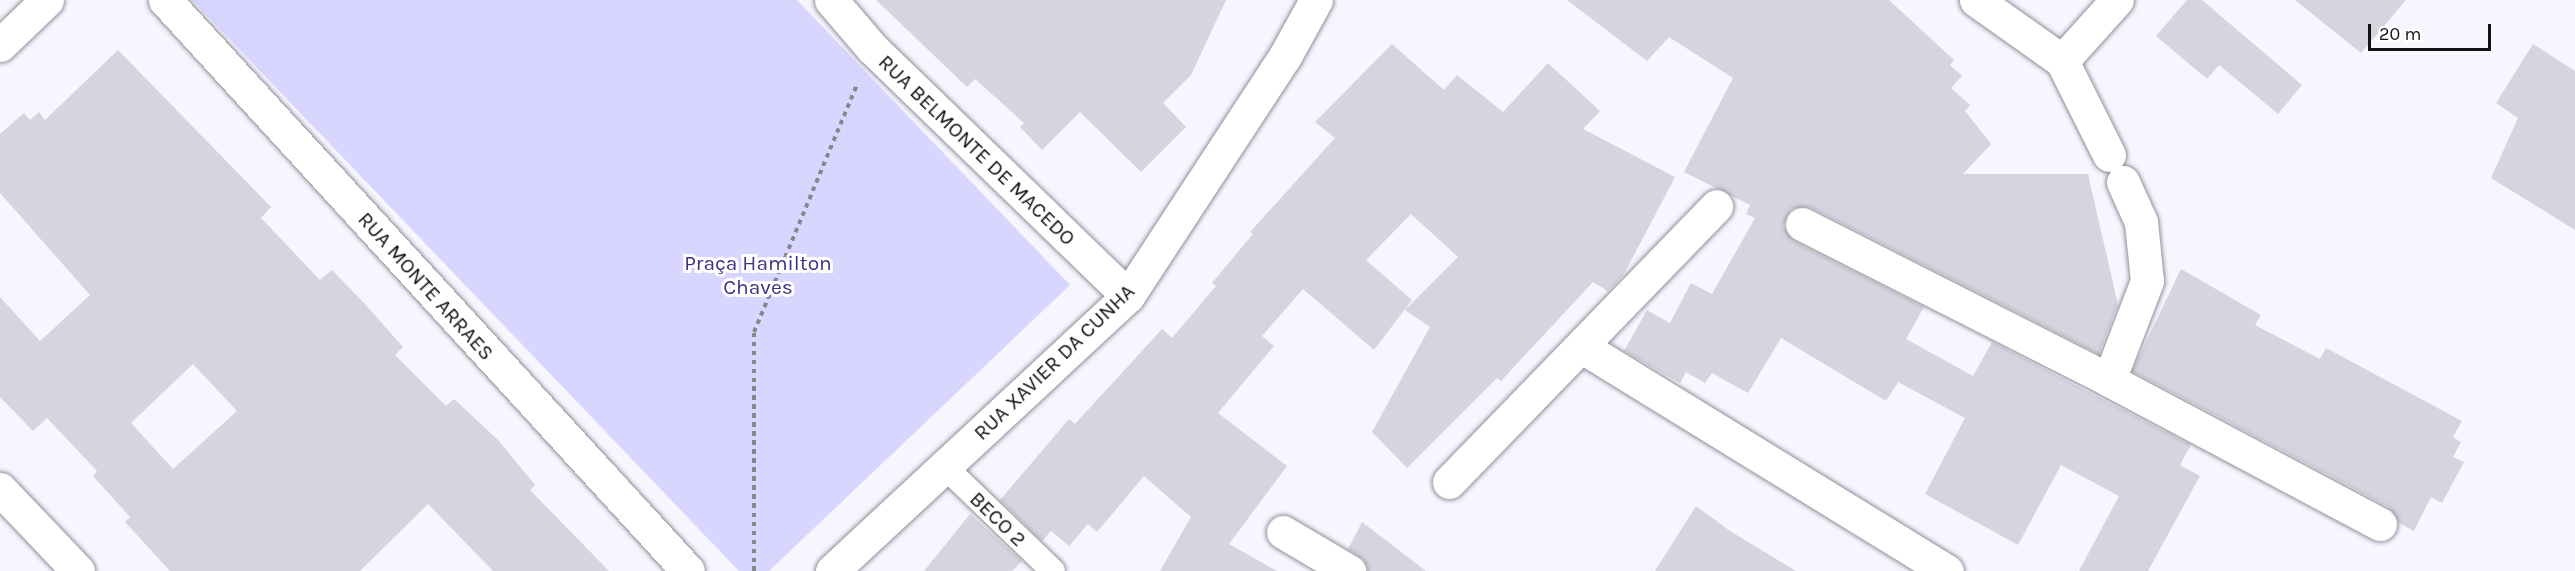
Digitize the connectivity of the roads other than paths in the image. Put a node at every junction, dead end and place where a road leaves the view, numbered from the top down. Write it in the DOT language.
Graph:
graph roads {
  1 [pos="47,0"];
  2 [pos="165,0"];
  3 [pos="1316,0"];
  4 [pos="1976,0"];
  5 [pos="2117,0"];
  6 [pos="847,7"];
  7 [pos="0,45"];
  8 [pos="2062,61"];
  9 [pos="1716,206"];
  10 [pos="1802,224"];
  11 [pos="1128,296"];
  12 [pos="1584,348"];
  13 [pos="2109,380"];
  14 [pos="944,466"];
  15 [pos="1449,482"];
  16 [pos="0,489"];
  17 [pos="2380,524"];
  18 [pos="1282,532"];
  19 [pos="78,571"];
  20 [pos="688,571"];
  21 [pos="831,571"];
  22 [pos="1053,571"];
  23 [pos="1349,571"];
  24 [pos="1947,571"];
  1 -- 7 [label="street"];
  2 -- 20 [label="street, RUA MONTE ARRAES"];
  3 -- 11 [label="street, RUA XAVIER DA CUNHA"];
  4 -- 8 [label="street"];
  5 -- 8 [label="street"];
  6 -- 11 [label="street, RUA BELMONTE DE MACEDO"];
  8 -- 13 [label="street"];
  9 -- 12 [label="street"];
  10 -- 13 [label="street"];
  11 -- 14 [label="street, RUA XAVIER DA CUNHA"];
  12 -- 15 [label="street"];
  12 -- 24 [label="street"];
  13 -- 17 [label="street"];
  14 -- 21 [label="street, RUA XAVIER DA CUNHA"];
  14 -- 22 [label="lane, BECO 2"];
  16 -- 19 [label="street"];
  18 -- 23 [label="street"];
}
